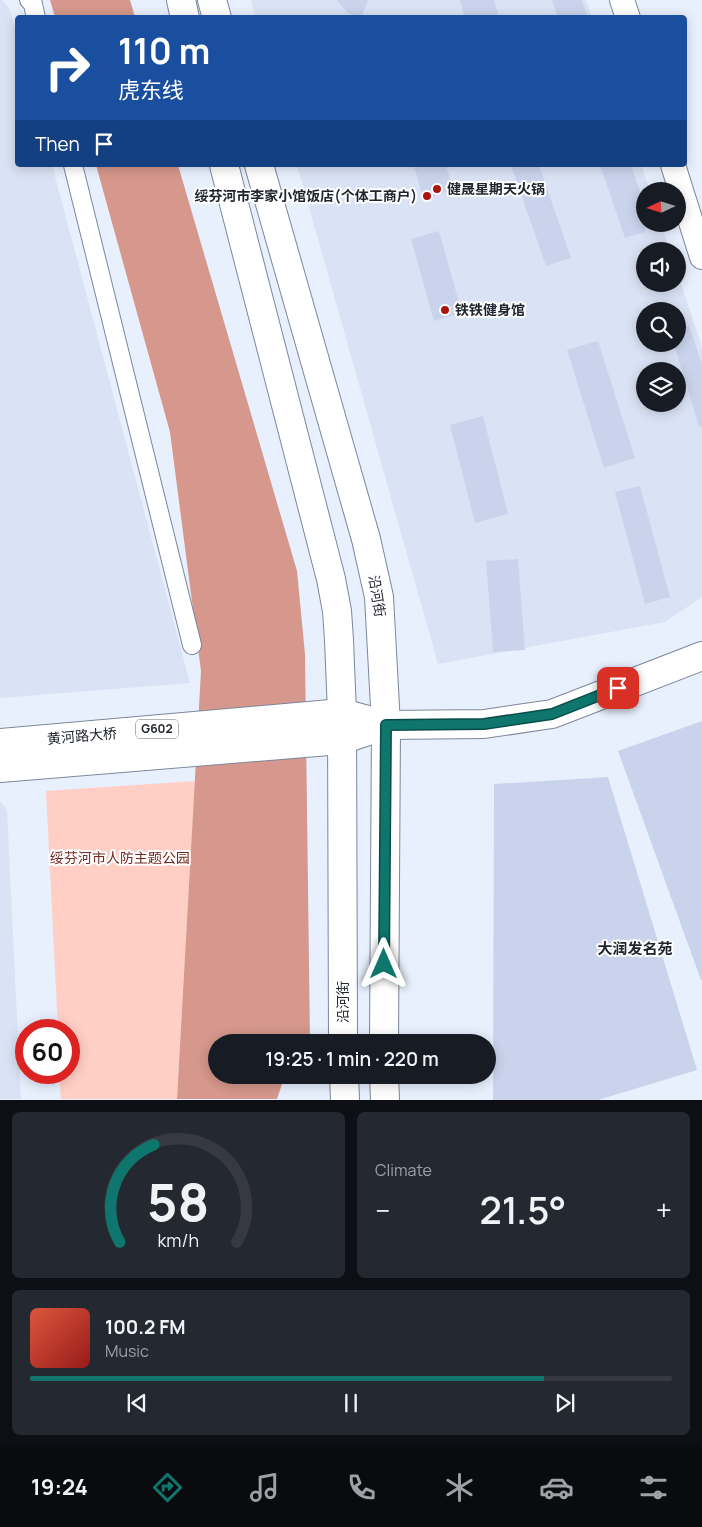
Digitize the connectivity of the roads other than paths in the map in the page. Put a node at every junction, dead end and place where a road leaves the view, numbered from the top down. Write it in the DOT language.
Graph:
graph roads {
  1 [pos="181,0"];
  2 [pos="212,0"];
  3 [pos="622,0"];
  4 [pos="184,15"];
  5 [pos="216,15"];
  6 [pos="627,15"];
  7 [pos="73,167"];
  8 [pos="225,167"];
  9 [pos="260,167"];
  10 [pos="674,167"];
  11 [pos="702,257"];
  12 [pos="192,645"];
  13 [pos="702,656"];
  14 [pos="342,713"];
  15 [pos="386,725"];
  16 [pos="313,729"];
  17 [pos="342,740"];
  18 [pos="0,743"];
  19 [pos="0,768"];
  20 [pos="344,1034"];
  21 [pos="384,1034"];
  22 [pos="344,1084"];
  23 [pos="384,1084"];
  24 [pos="345,1100"];
  25 [pos="385,1100"];
  1 -- 4 [label="main road"];
  2 -- 5 [label="main road"];
  3 -- 6 [label="street"];
  7 -- 12 [label="street"];
  8 -- 14 [label="main road, 沿河街"];
  9 -- 15 [label="main road, 沿河街"];
  10 -- 11 [label="street"];
  13 -- 15 [label="main road, G602"];
  14 -- 15 [label="main road, G602"];
  14 -- 16 [label="main road, G602"];
  14 -- 17 [label="main road, 沿河街"];
  15 -- 17 [label="main road, G602"];
  15 -- 21 [label="main road, 沿河街"];
  16 -- 17 [label="main road, G602"];
  16 -- 18 [label="main road, 黄河路大桥 / G602"];
  16 -- 19 [label="main road, 黄河路大桥 / G602"];
  17 -- 20 [label="main road, 沿河街"];
  22 -- 24 [label="main road"];
  23 -- 25 [label="main road"];
}
